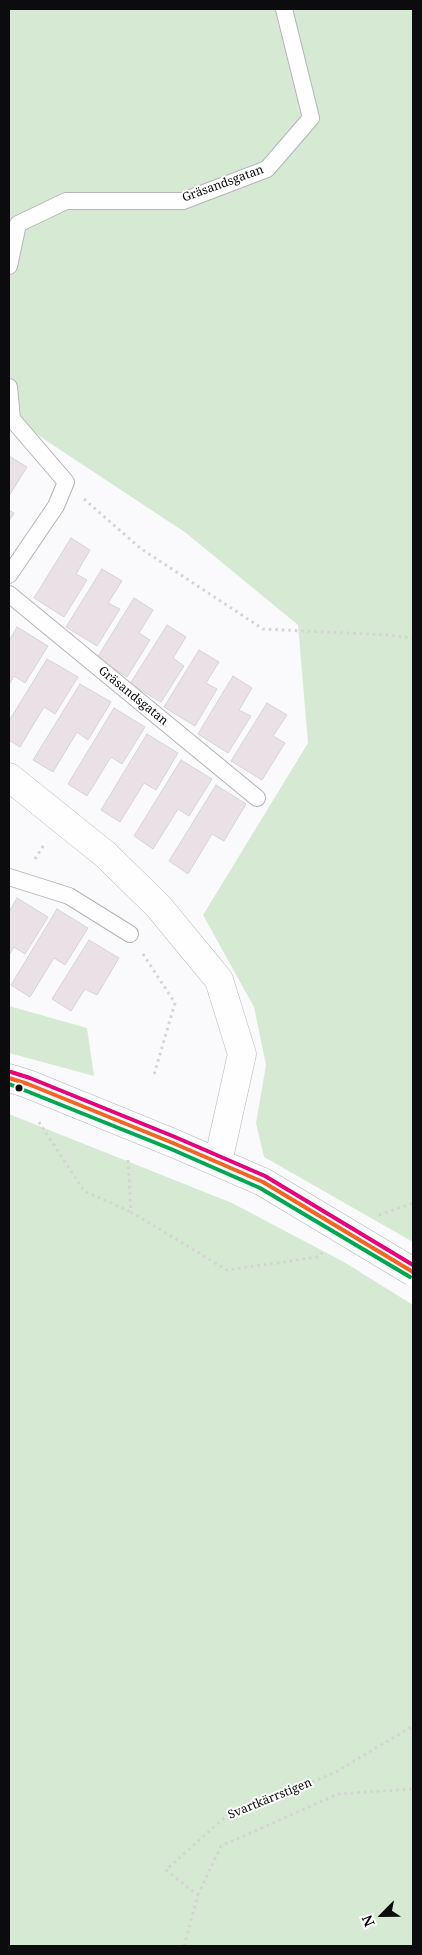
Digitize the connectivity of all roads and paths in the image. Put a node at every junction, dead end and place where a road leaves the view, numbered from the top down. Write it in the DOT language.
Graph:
graph roads {
  1 [pos="284,9"];
  2 [pos="9,266"];
  3 [pos="9,387"];
  4 [pos="66,482"];
  5 [pos="9,575"];
  6 [pos="9,594"];
  7 [pos="413,638"];
  8 [pos="9,777"];
  9 [pos="256,798"];
  10 [pos="60,817"];
  11 [pos="16,879"];
  12 [pos="130,934"];
  13 [pos="9,1078"];
  14 [pos="153,1078"];
  15 [pos="37,1119"];
  16 [pos="128,1160"];
  17 [pos="218,1162"];
  18 [pos="413,1202"];
  19 [pos="131,1212"];
  20 [pos="377,1216"];
  21 [pos="325,1250"];
  22 [pos="413,1272"];
  23 [pos="413,1726"];
  24 [pos="413,1789"];
  25 [pos="198,1895"];
  26 [pos="184,1946"];
  1 -- 2 [label="lane, Gräsandsgatan"];
  3 -- 4 [label="lane"];
  4 -- 5 [label="lane"];
  4 -- 7 [label="path"];
  6 -- 9 [label="lane, Gräsandsgatan"];
  8 -- 10 [label="street"];
  10 -- 11 [label="path"];
  10 -- 17 [label="street"];
  11 -- 12 [label="lane"];
  12 -- 14 [label="path"];
  13 -- 17 [label="street"];
  15 -- 19 [label="path"];
  16 -- 19 [label="path"];
  17 -- 22 [label="street, bridge"];
  18 -- 20 [label="path"];
  19 -- 21 [label="path"];
  23 -- 25 [label="path, Svartkärrstigen"];
  24 -- 25 [label="path"];
  25 -- 26 [label="path"];
}
